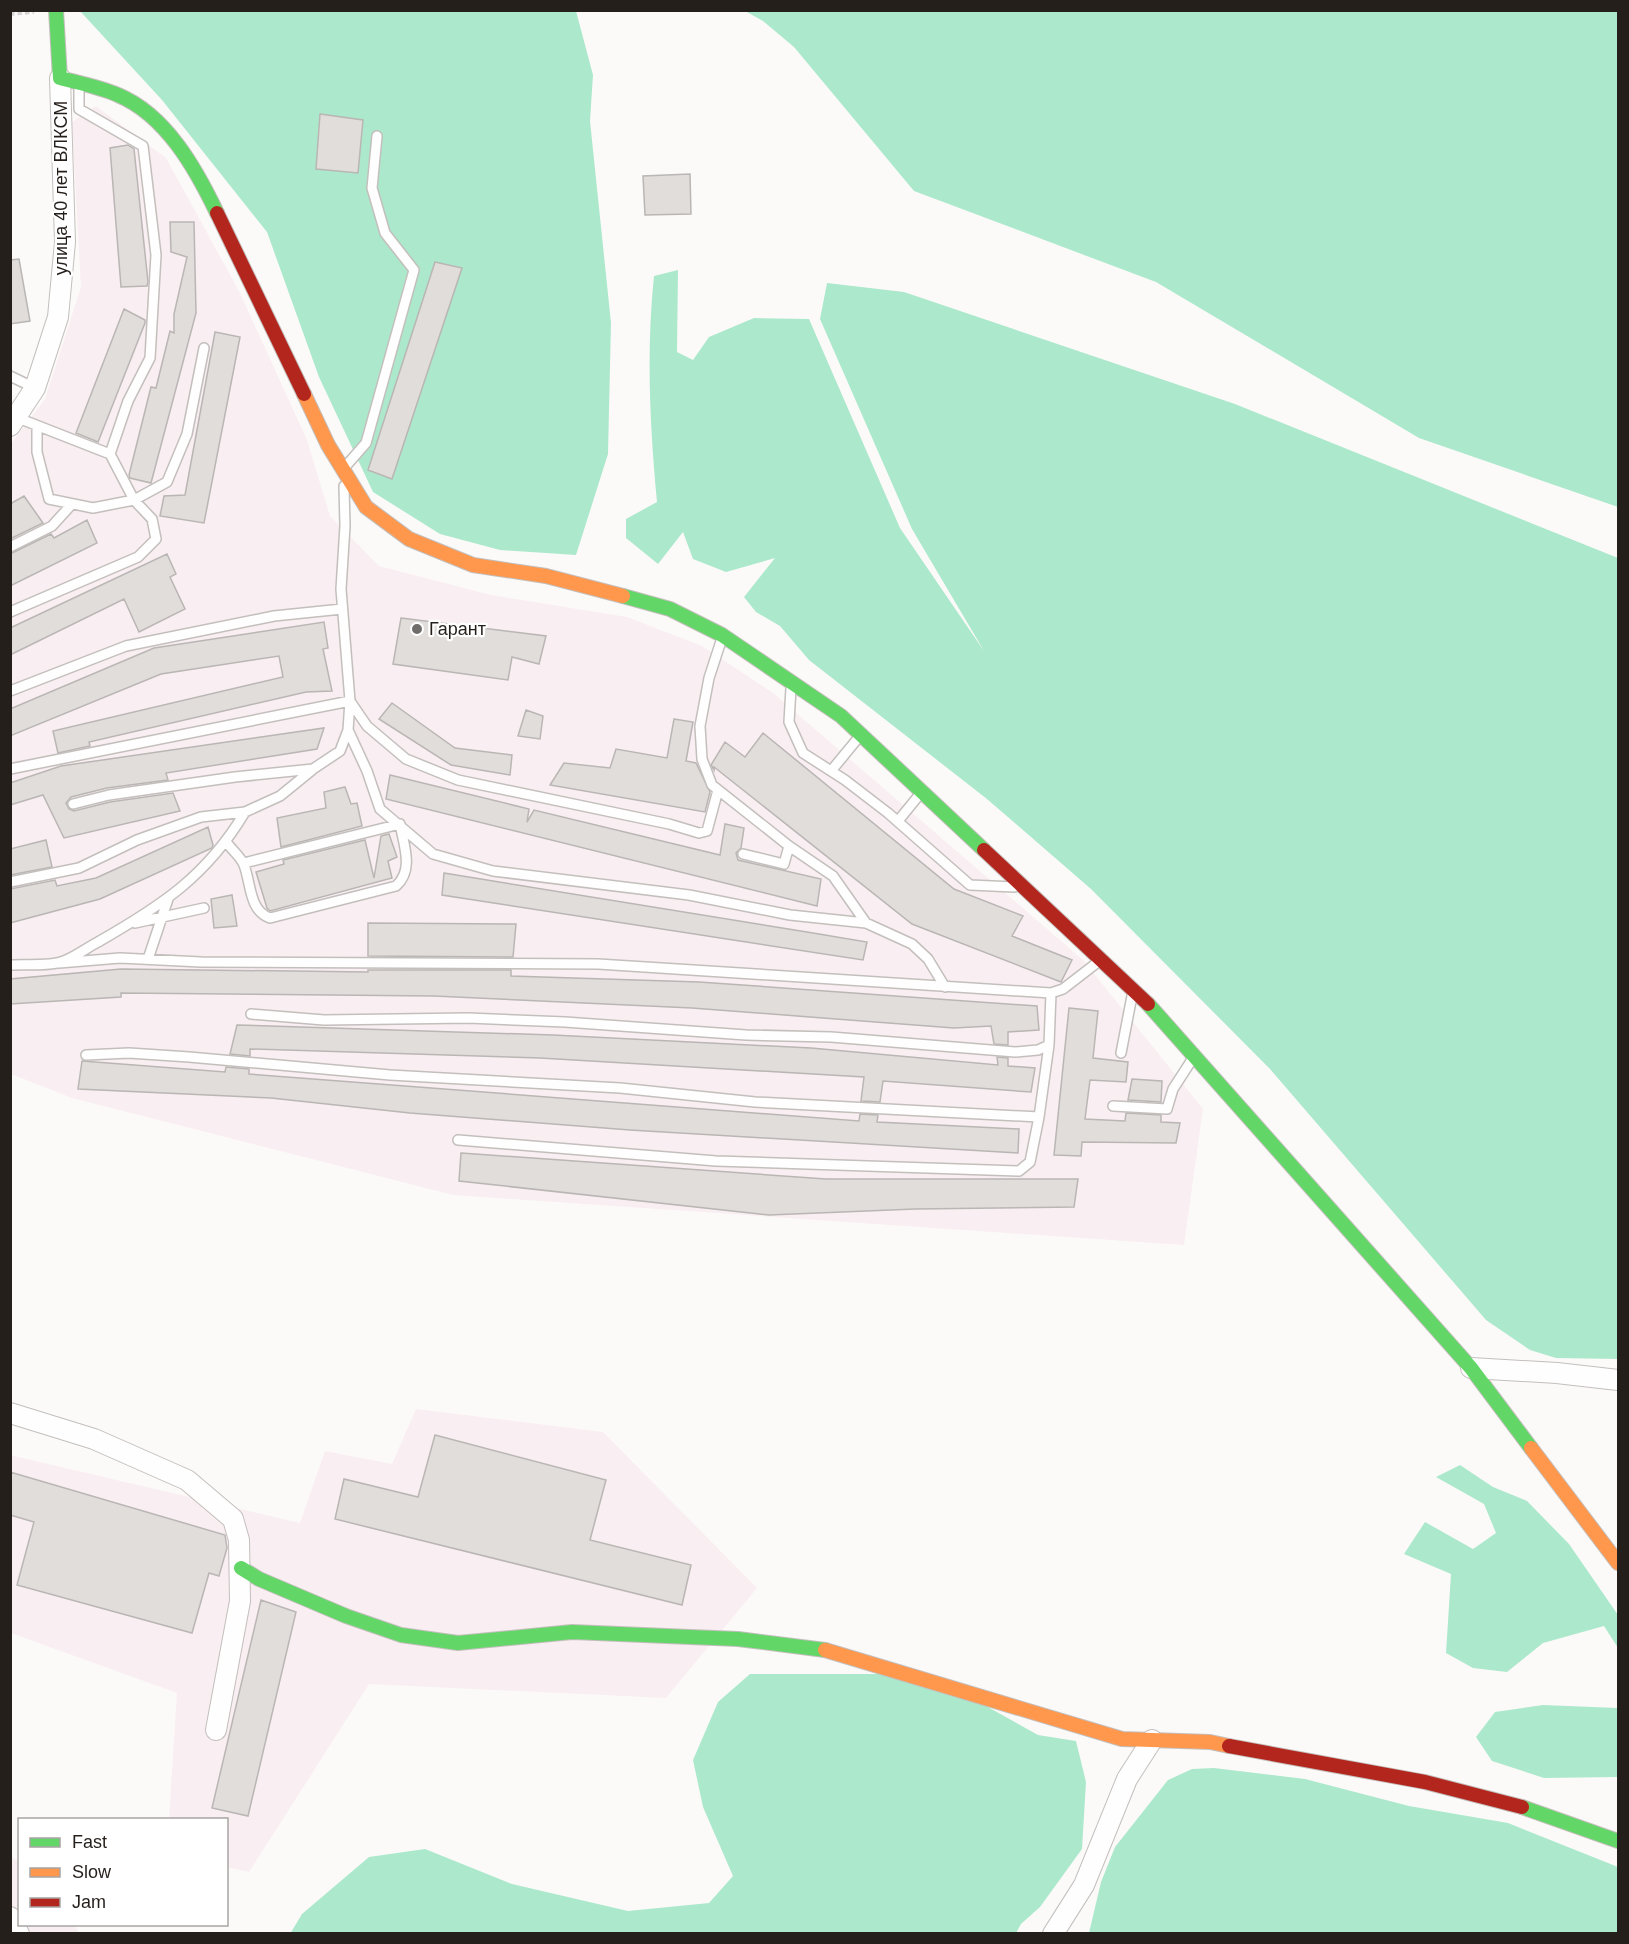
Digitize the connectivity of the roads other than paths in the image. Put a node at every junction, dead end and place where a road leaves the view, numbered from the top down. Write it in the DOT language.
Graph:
graph roads {
  1 [pos="56,10"];
  2 [pos="60,78"];
  3 [pos="79,84"];
  4 [pos="377,136"];
  5 [pos="204,348"];
  6 [pos="10,376"];
  7 [pos="35,388"];
  8 [pos="14,422"];
  9 [pos="37,426"];
  10 [pos="110,454"];
  11 [pos="343,469"];
  12 [pos="134,500"];
  13 [pos="72,504"];
  14 [pos="10,547"];
  15 [pos="342,609"];
  16 [pos="10,612"];
  17 [pos="722,635"];
  18 [pos="791,682"];
  19 [pos="10,691"];
  20 [pos="350,701"];
  21 [pos="348,730"];
  22 [pos="860,735"];
  23 [pos="10,769"];
  24 [pos="314,769"];
  25 [pos="831,771"];
  26 [pos="718,790"];
  27 [pos="921,792"];
  28 [pos="74,804"];
  29 [pos="245,812"];
  30 [pos="898,821"];
  31 [pos="400,824"];
  32 [pos="226,843"];
  33 [pos="789,846"];
  34 [pos="743,854"];
  35 [pos="243,863"];
  36 [pos="10,882"];
  37 [pos="1022,886"];
  38 [pos="168,899"];
  39 [pos="204,908"];
  40 [pos="162,918"];
  41 [pos="866,923"];
  42 [pos="130,924"];
  43 [pos="148,959"];
  44 [pos="1101,960"];
  45 [pos="59,963"];
  46 [pos="10,965"];
  47 [pos="945,987"];
  48 [pos="1133,991"];
  49 [pos="1051,993"];
  50 [pos="251,1014"];
  51 [pos="1049,1045"];
  52 [pos="1121,1053"];
  53 [pos="86,1055"];
  54 [pos="1194,1056"];
  55 [pos="1113,1106"];
  56 [pos="1039,1117"];
  57 [pos="458,1140"];
  58 [pos="1471,1368"];
  59 [pos="1618,1380"];
  60 [pos="10,1413"];
  61 [pos="1618,1563"];
  62 [pos="241,1568"];
  63 [pos="216,1730"];
  64 [pos="1152,1740"];
  65 [pos="1618,1841"];
  66 [pos="10,1917"];
  67 [pos="19,1934"];
  68 [pos="1053,1934"];
  1 -- 2 [label="street, улица 40 лет ВЛКСМ"];
  2 -- 3 [label="street"];
  2 -- 7 [label="street, улица 40 лет ВЛКСМ"];
  3 -- 10 [label="lane"];
  3 -- 11 [label="street"];
  4 -- 11 [label="lane"];
  5 -- 12 [label="lane"];
  6 -- 7 [label="lane"];
  7 -- 8 [label="street, улица 40 лет ВЛКСМ"];
  8 -- 9 [label="lane"];
  9 -- 10 [label="lane"];
  9 -- 13 [label="lane"];
  10 -- 12 [label="lane"];
  11 -- 15 [label="lane"];
  11 -- 17 [label="street"];
  12 -- 13 [label="lane"];
  12 -- 16 [label="lane"];
  13 -- 14 [label="lane"];
  15 -- 19 [label="lane"];
  15 -- 20 [label="lane"];
  17 -- 18 [label="street"];
  17 -- 26 [label="lane"];
  18 -- 22 [label="street"];
  18 -- 25 [label="lane"];
  20 -- 21 [label="lane"];
  20 -- 23 [label="lane"];
  20 -- 26 [label="lane"];
  21 -- 24 [label="lane"];
  21 -- 31 [label="lane"];
  22 -- 25 [label="lane"];
  22 -- 27 [label="street"];
  24 -- 28 [label="lane"];
  24 -- 29 [label="lane"];
  25 -- 30 [label="lane"];
  26 -- 33 [label="lane"];
  27 -- 30 [label="lane"];
  27 -- 37 [label="street"];
  29 -- 32 [label="lane"];
  29 -- 36 [label="lane"];
  30 -- 37 [label="lane"];
  31 -- 35 [label="lane"];
  31 -- 35 [label="lane"];
  31 -- 41 [label="lane"];
  32 -- 35 [label="lane"];
  32 -- 38 [label="lane"];
  33 -- 34 [label="lane"];
  33 -- 41 [label="lane"];
  37 -- 44 [label="street"];
  38 -- 40 [label="lane"];
  38 -- 42 [label="lane"];
  39 -- 40 [label="lane"];
  40 -- 42 [label="lane"];
  40 -- 43 [label="lane"];
  41 -- 47 [label="lane"];
  42 -- 45 [label="lane"];
  43 -- 45 [label="lane"];
  43 -- 47 [label="lane"];
  44 -- 48 [label="street"];
  44 -- 49 [label="lane"];
  45 -- 46 [label="lane"];
  47 -- 49 [label="lane"];
  48 -- 52 [label="lane"];
  48 -- 54 [label="street"];
  49 -- 51 [label="lane"];
  50 -- 51 [label="lane"];
  51 -- 56 [label="lane"];
  53 -- 56 [label="lane"];
  54 -- 55 [label="lane"];
  54 -- 58 [label="street"];
  56 -- 57 [label="lane"];
  58 -- 59 [label="street"];
  58 -- 61 [label="street"];
  60 -- 62 [label="street"];
  62 -- 63 [label="street"];
  62 -- 64 [label="street"];
  64 -- 65 [label="street"];
  64 -- 68 [label="street"];
  66 -- 67 [label="street"];
}
